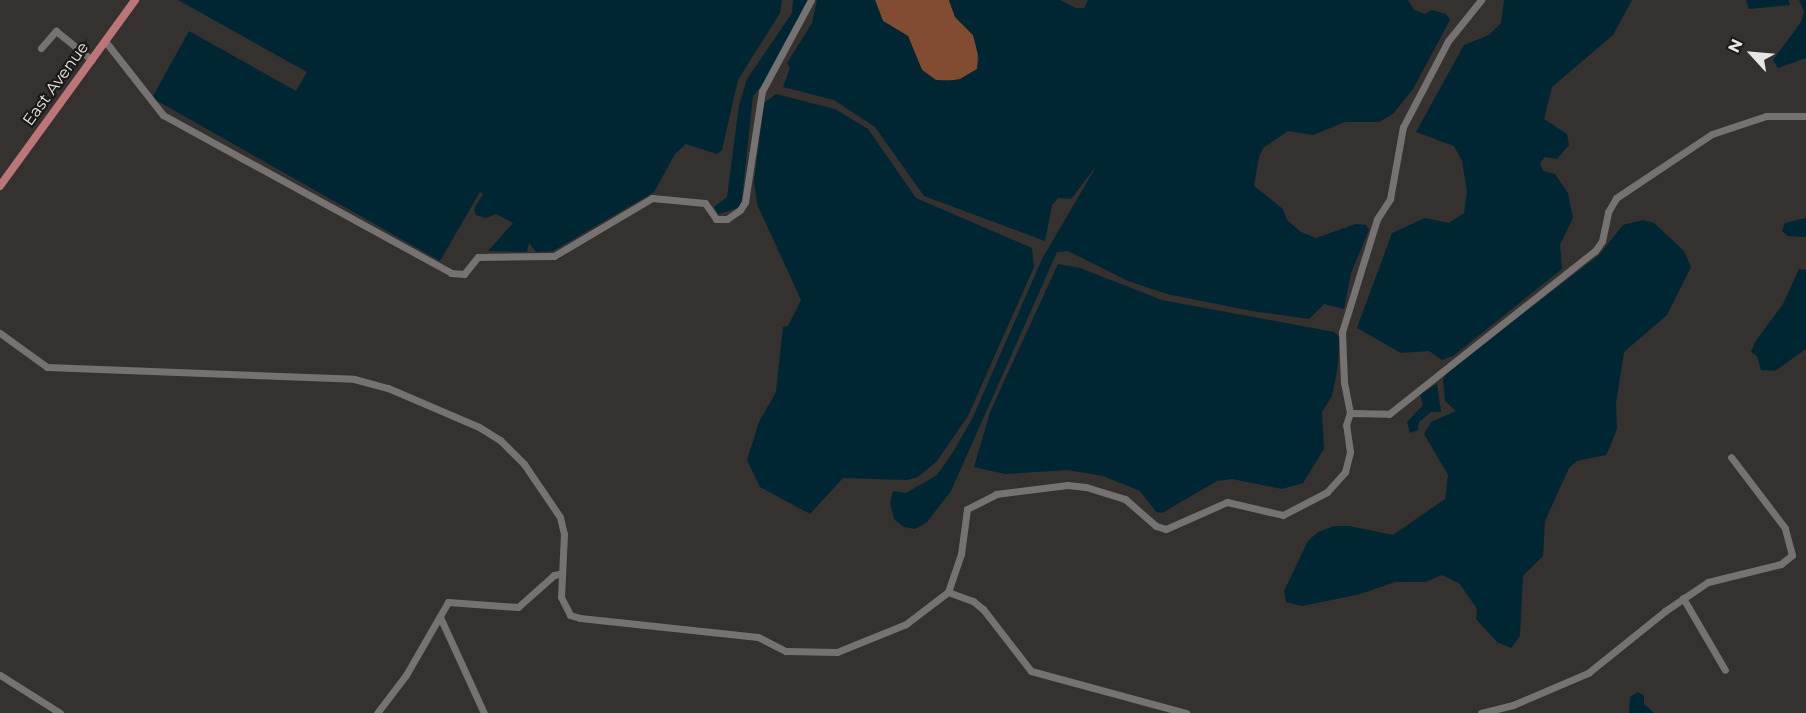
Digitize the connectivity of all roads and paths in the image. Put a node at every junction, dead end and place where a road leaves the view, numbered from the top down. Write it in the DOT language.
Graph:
graph roads {
  1 [pos="135,0"];
  2 [pos="811,0"];
  3 [pos="1481,0"];
  4 [pos="105,41"];
  5 [pos="40,48"];
  6 [pos="92,60"];
  7 [pos="1806,116"];
  8 [pos="0,186"];
  9 [pos="0,333"];
  10 [pos="1350,413"];
  11 [pos="1731,457"];
  12 [pos="559,574"];
  13 [pos="948,592"];
  14 [pos="1683,598"];
  15 [pos="440,617"];
  16 [pos="1725,670"];
  17 [pos="0,675"];
  18 [pos="60,713"];
  19 [pos="377,713"];
  20 [pos="484,713"];
  21 [pos="1186,713"];
  22 [pos="1482,713"];
  1 -- 4 [label="main road, East Avenue"];
  2 -- 4 [label="street"];
  3 -- 10 [label="street"];
  4 -- 6 [label="main road, East Avenue"];
  5 -- 6 [label="street"];
  6 -- 8 [label="main road, East Avenue"];
  7 -- 10 [label="street"];
  9 -- 12 [label="street"];
  10 -- 13 [label="street"];
  11 -- 14 [label="street"];
  12 -- 13 [label="street"];
  12 -- 15 [label="street"];
  13 -- 21 [label="street"];
  14 -- 16 [label="street"];
  14 -- 22 [label="street"];
  15 -- 19 [label="street"];
  15 -- 20 [label="street"];
  17 -- 18 [label="street"];
}
